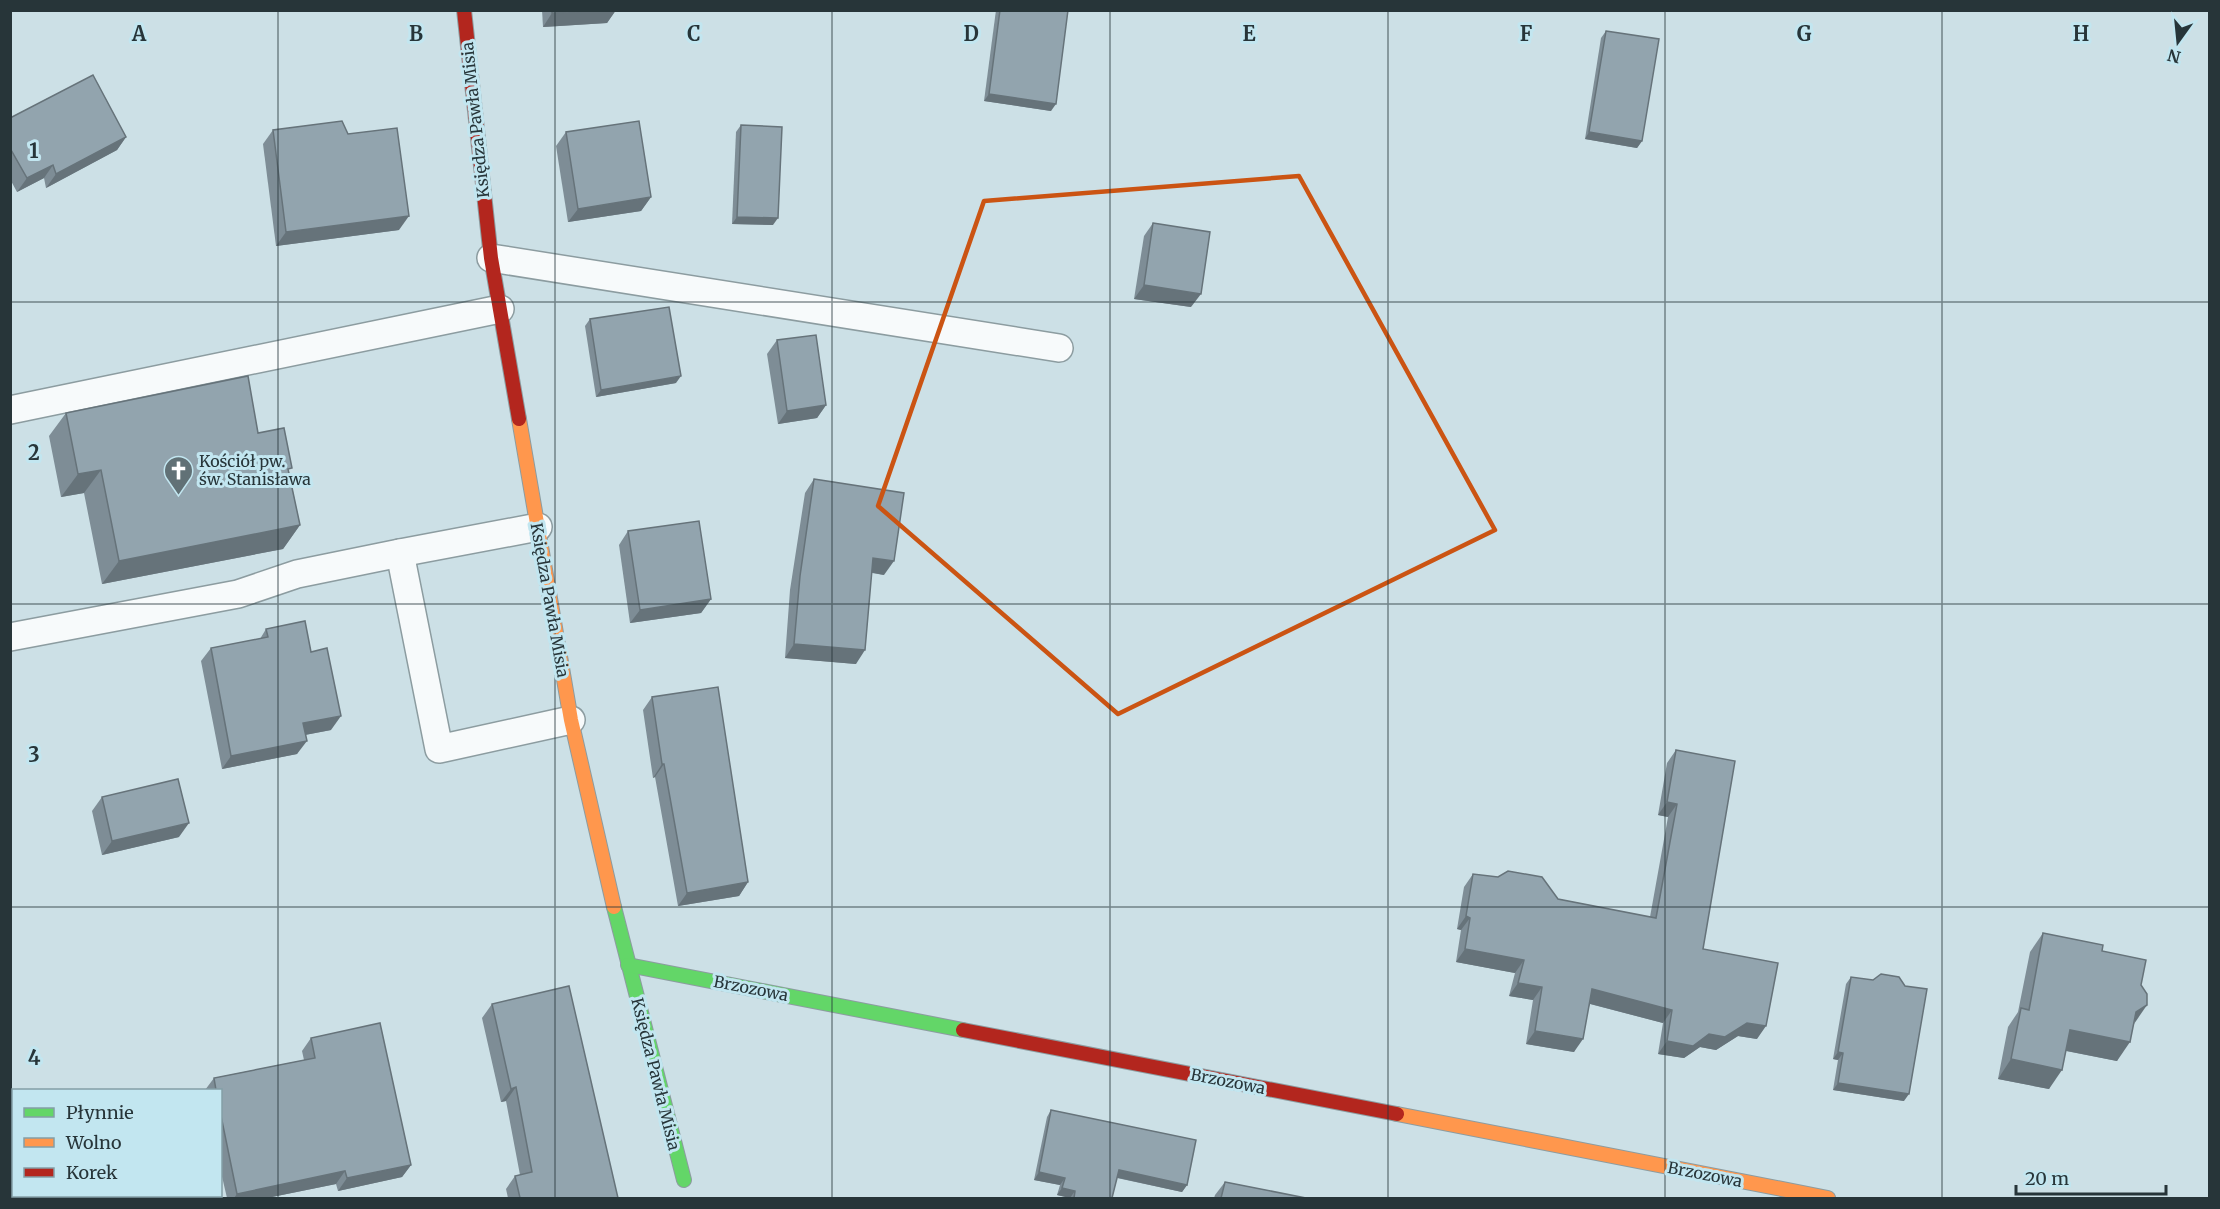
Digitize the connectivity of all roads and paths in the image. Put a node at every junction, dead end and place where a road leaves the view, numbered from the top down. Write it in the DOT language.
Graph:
graph roads {
  1 [pos="464,10"];
  2 [pos="491,258"];
  3 [pos="500,309"];
  4 [pos="1059,348"];
  5 [pos="10,410"];
  6 [pos="538,527"];
  7 [pos="400,553"];
  8 [pos="10,637"];
  9 [pos="571,720"];
  10 [pos="628,965"];
  11 [pos="684,1180"];
  12 [pos="1828,1198"];
  1 -- 2 [label="street, Księdza Pawła Misia"];
  2 -- 3 [label="street, Księdza Pawła Misia"];
  2 -- 4 [label="lane"];
  3 -- 5 [label="lane"];
  3 -- 6 [label="street, Księdza Pawła Misia"];
  6 -- 7 [label="lane"];
  6 -- 9 [label="street, Księdza Pawła Misia"];
  7 -- 8 [label="lane"];
  7 -- 9 [label="lane"];
  9 -- 10 [label="street, Księdza Pawła Misia"];
  10 -- 11 [label="street, Księdza Pawła Misia"];
  10 -- 12 [label="street, Brzozowa"];
}
